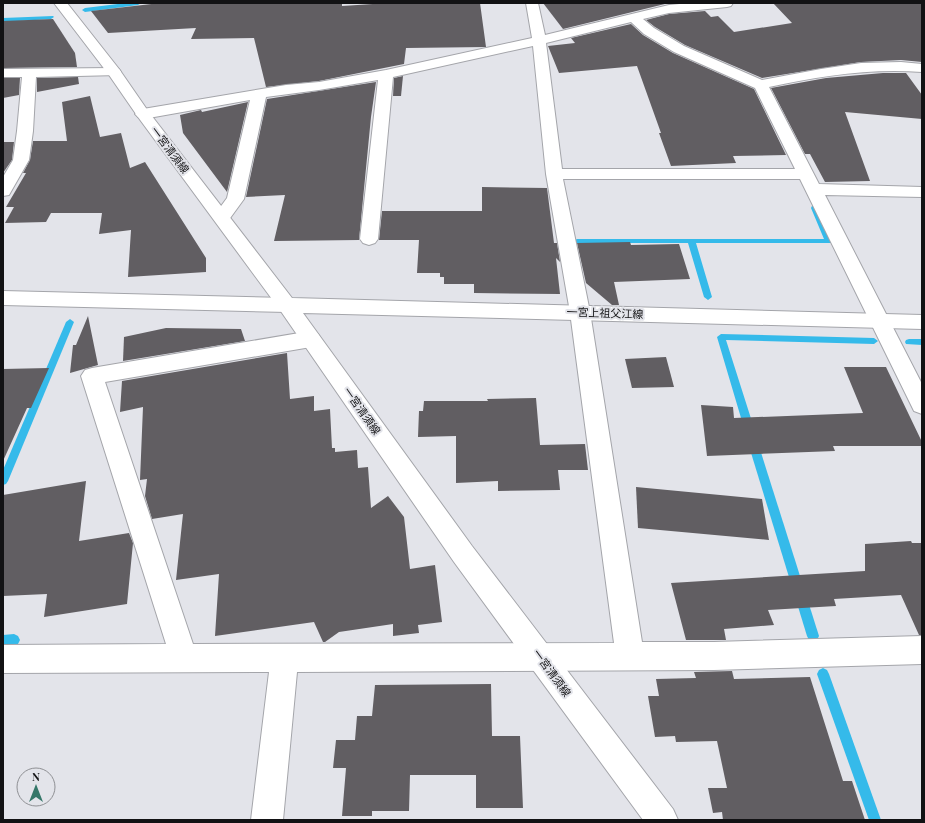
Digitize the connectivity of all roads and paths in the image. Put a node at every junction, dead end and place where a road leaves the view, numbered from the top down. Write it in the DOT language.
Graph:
graph roads {
  1 [pos="60,3"];
  2 [pos="532,3"];
  3 [pos="727,3"];
  4 [pos="637,12"];
  5 [pos="539,40"];
  6 [pos="922,68"];
  7 [pos="3,72"];
  8 [pos="114,72"];
  9 [pos="29,73"];
  10 [pos="386,74"];
  11 [pos="761,85"];
  12 [pos="259,94"];
  13 [pos="143,114"];
  14 [pos="554,174"];
  15 [pos="807,174"];
  16 [pos="814,190"];
  17 [pos="3,191"];
  18 [pos="922,192"];
  19 [pos="222,218"];
  20 [pos="369,239"];
  21 [pos="3,298"];
  22 [pos="287,305"];
  23 [pos="580,312"];
  24 [pos="879,320"];
  25 [pos="922,322"];
  26 [pos="311,339"];
  27 [pos="922,405"];
  28 [pos="922,650"];
  29 [pos="630,656"];
  30 [pos="540,657"];
  31 [pos="184,658"];
  32 [pos="284,658"];
  33 [pos="3,659"];
  34 [pos="267,820"];
  35 [pos="662,820"];
  1 -- 8 [label="street, 一宮清須線"];
  2 -- 5 [label="street"];
  3 -- 4 [label="street"];
  4 -- 5 [label="street"];
  4 -- 11 [label="street"];
  5 -- 10 [label="street"];
  5 -- 14 [label="street"];
  6 -- 11 [label="street"];
  7 -- 9 [label="street"];
  8 -- 9 [label="street"];
  8 -- 13 [label="street, 一宮清須線"];
  9 -- 17 [label="street"];
  10 -- 12 [label="street"];
  10 -- 20 [label="street"];
  11 -- 15 [label="street"];
  12 -- 13 [label="street"];
  12 -- 19 [label="street"];
  13 -- 19 [label="street, 一宮清須線"];
  14 -- 15 [label="street"];
  14 -- 23 [label="street"];
  15 -- 16 [label="street"];
  16 -- 18 [label="street"];
  16 -- 24 [label="street"];
  19 -- 22 [label="street, 一宮清須線"];
  21 -- 22 [label="street, 一宮上祖父江線"];
  22 -- 23 [label="street, 一宮上祖父江線"];
  22 -- 26 [label="street, 一宮清須線"];
  23 -- 24 [label="street, 一宮上祖父江線"];
  23 -- 29 [label="street"];
  24 -- 25 [label="street, 一宮上祖父江線"];
  24 -- 27 [label="street"];
  26 -- 30 [label="street, 一宮清須線"];
  26 -- 31 [label="street"];
  28 -- 29 [label="street"];
  29 -- 30 [label="street"];
  30 -- 32 [label="street"];
  30 -- 35 [label="street, 一宮清須線"];
  31 -- 32 [label="street"];
  31 -- 33 [label="street"];
  32 -- 34 [label="street"];
}
